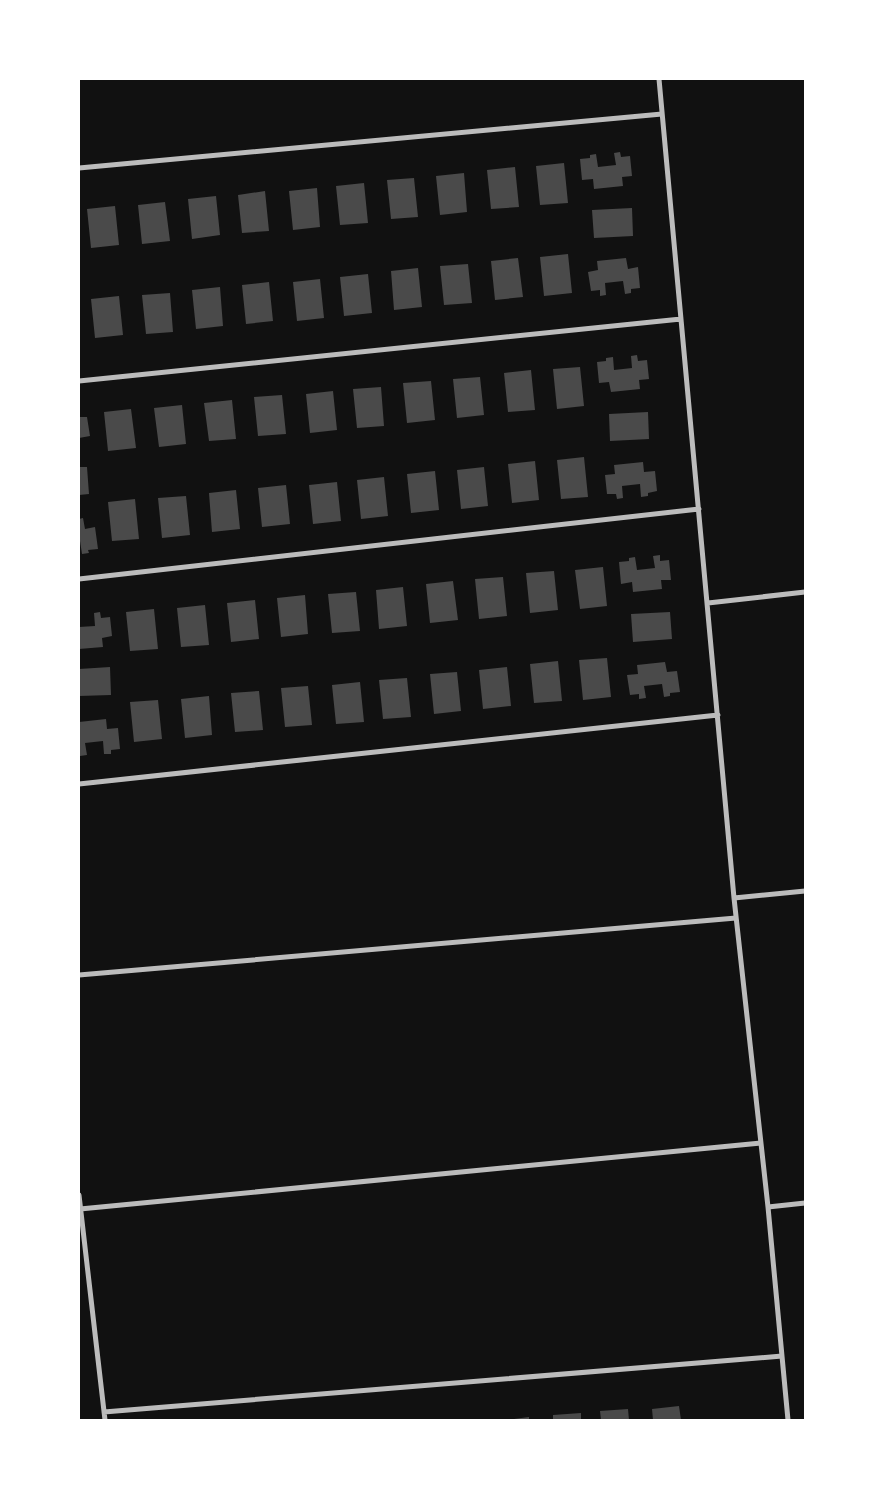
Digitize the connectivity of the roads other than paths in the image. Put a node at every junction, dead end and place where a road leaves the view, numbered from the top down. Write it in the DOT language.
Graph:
graph roads {
  1 [pos="659,79"];
  2 [pos="662,114"];
  3 [pos="79,168"];
  4 [pos="681,319"];
  5 [pos="79,381"];
  6 [pos="699,509"];
  7 [pos="79,580"];
  8 [pos="805,592"];
  9 [pos="708,603"];
  10 [pos="718,715"];
  11 [pos="79,784"];
  12 [pos="805,891"];
  13 [pos="734,898"];
  14 [pos="736,918"];
  15 [pos="79,975"];
  16 [pos="761,1143"];
  17 [pos="79,1195"];
  18 [pos="805,1203"];
  19 [pos="768,1207"];
  20 [pos="80,1208"];
  21 [pos="782,1356"];
  22 [pos="104,1412"];
  23 [pos="105,1420"];
  24 [pos="788,1420"];
  1 -- 2 [label="street"];
  2 -- 3 [label="street"];
  2 -- 4 [label="street"];
  4 -- 5 [label="street"];
  4 -- 6 [label="street"];
  6 -- 7 [label="street"];
  6 -- 9 [label="street"];
  8 -- 9 [label="street"];
  9 -- 10 [label="street"];
  10 -- 11 [label="street"];
  10 -- 13 [label="street"];
  12 -- 13 [label="street"];
  13 -- 14 [label="street"];
  14 -- 15 [label="street"];
  14 -- 16 [label="street"];
  16 -- 19 [label="street"];
  16 -- 20 [label="street"];
  17 -- 20 [label="street"];
  18 -- 19 [label="street"];
  19 -- 21 [label="street"];
  20 -- 22 [label="street"];
  21 -- 22 [label="street"];
  21 -- 24 [label="street"];
  22 -- 23 [label="street"];
}
